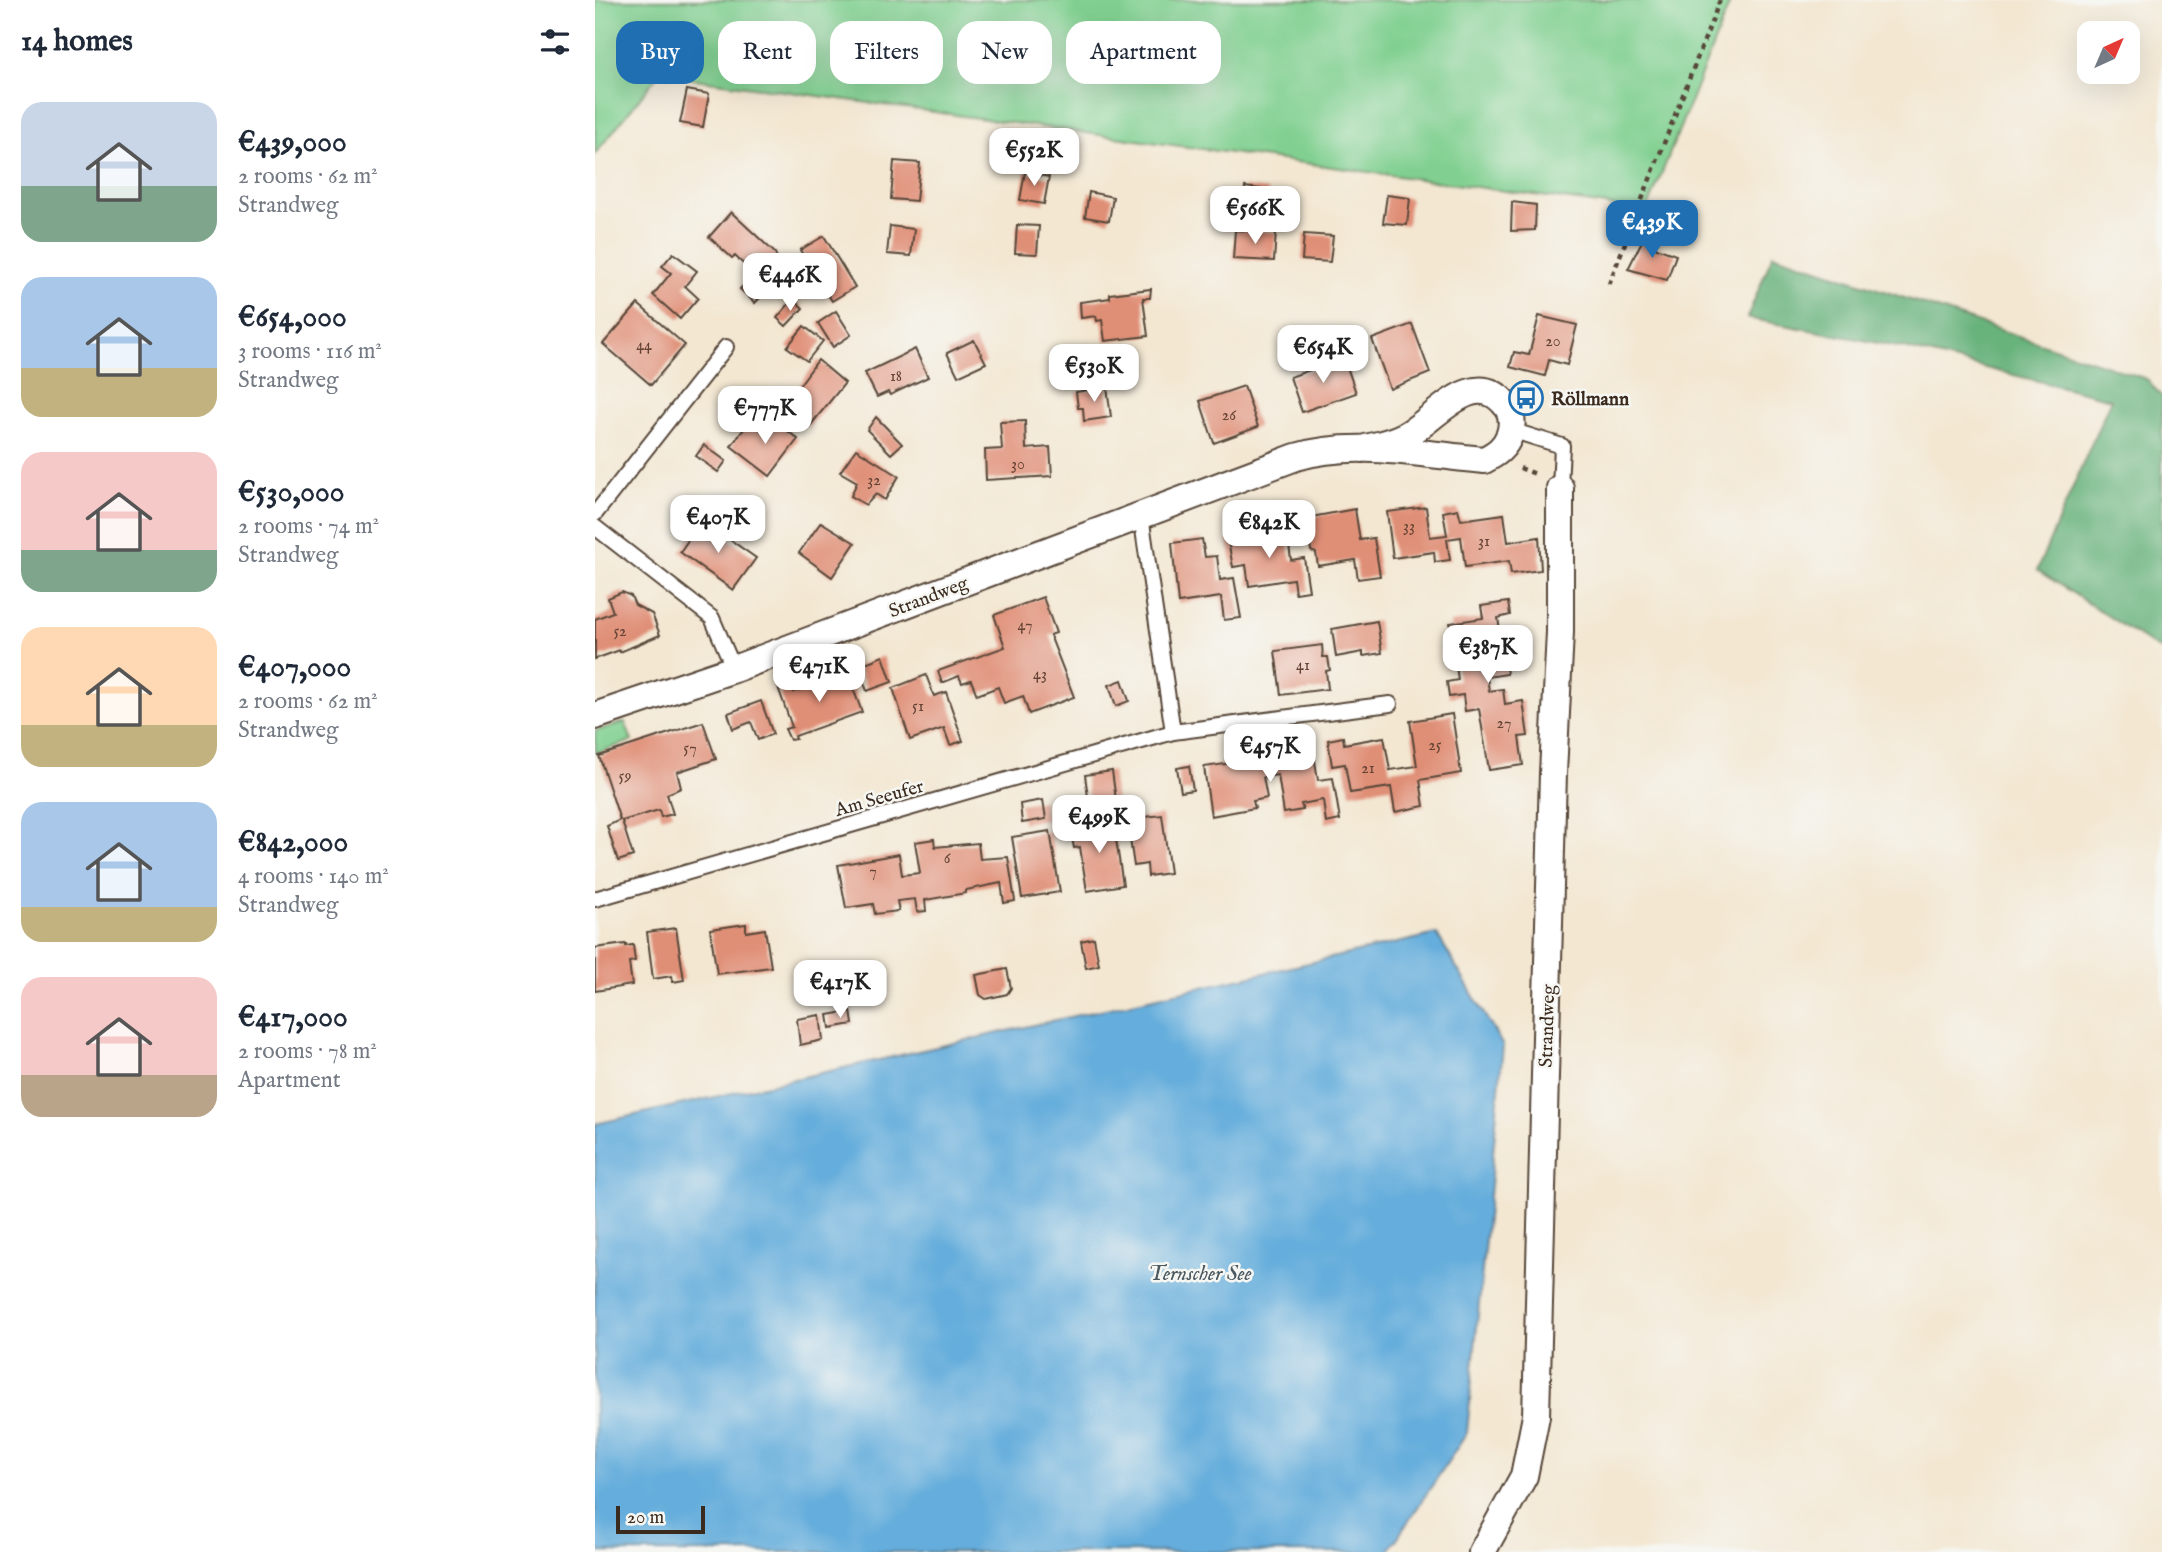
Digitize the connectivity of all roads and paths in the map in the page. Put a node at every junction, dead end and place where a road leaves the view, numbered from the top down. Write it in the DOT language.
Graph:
graph roads {
  1 [pos="1720,0"];
  2 [pos="1609,284"];
  3 [pos="726,347"];
  4 [pos="1511,430"];
  5 [pos="1362,449"];
  6 [pos="1484,460"];
  7 [pos="1560,488"];
  8 [pos="595,514"];
  9 [pos="1141,516"];
  10 [pos="595,527"];
  11 [pos="734,669"];
  12 [pos="1390,704"];
  13 [pos="595,716"];
  14 [pos="1173,733"];
  15 [pos="595,900"];
  16 [pos="1482,1552"];
  1 -- 2 [label="path"];
  3 -- 8 [label="lane"];
  4 -- 5 [label="street, Strandweg"];
  4 -- 6 [label="street"];
  4 -- 7 [label="lane"];
  5 -- 6 [label="street, Strandweg"];
  5 -- 9 [label="street, Strandweg"];
  6 -- 7 [label="path"];
  7 -- 16 [label="street, Strandweg"];
  9 -- 11 [label="street, Strandweg"];
  9 -- 14 [label="lane"];
  10 -- 11 [label="lane"];
  11 -- 13 [label="street, Strandweg"];
  12 -- 14 [label="lane"];
  14 -- 15 [label="lane, Am Seeufer"];
}
